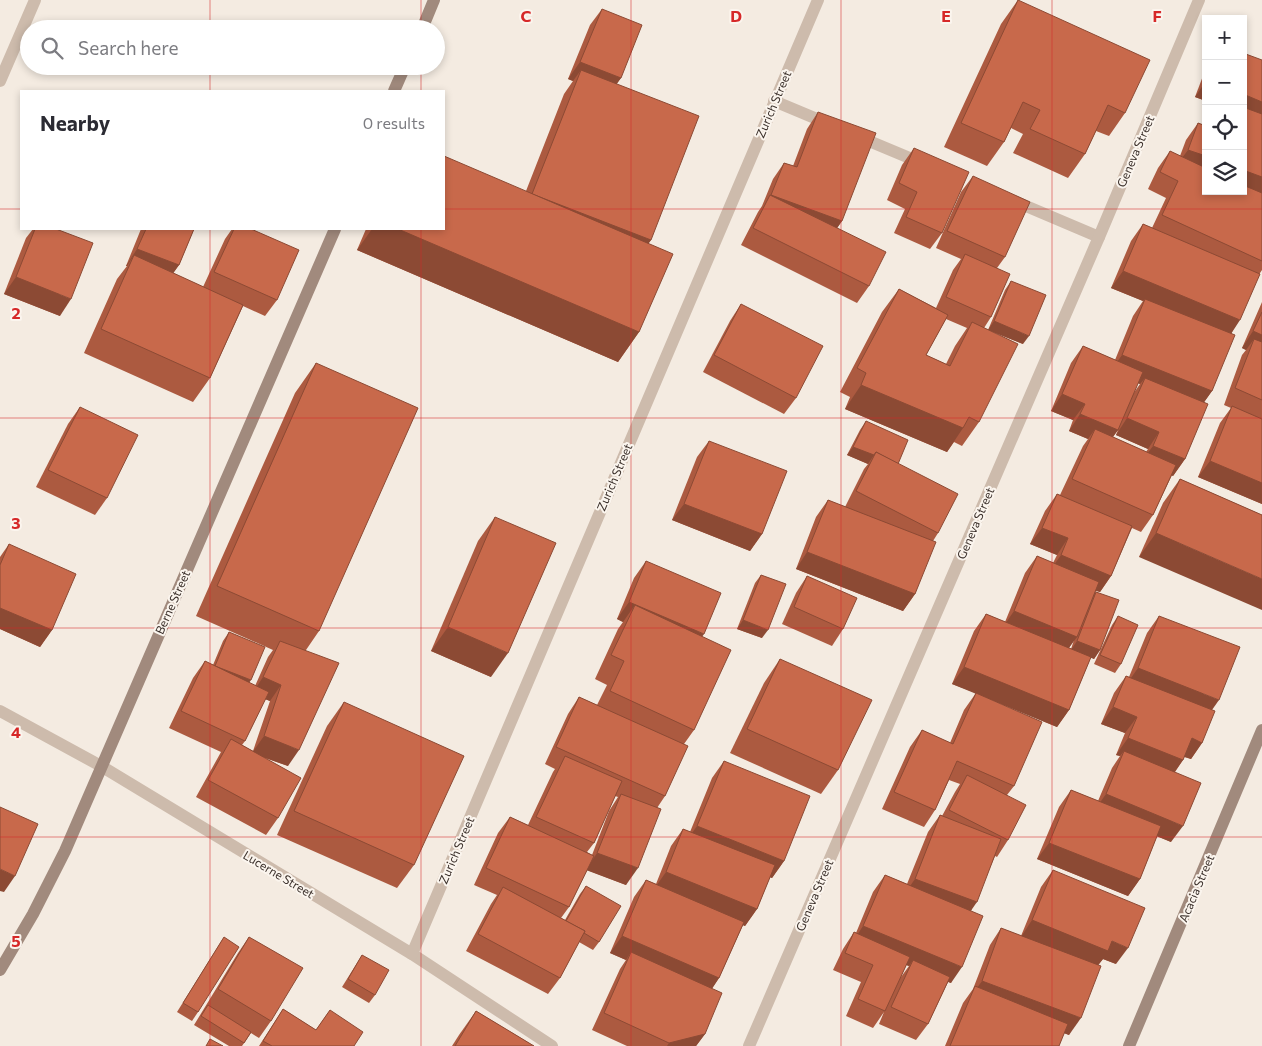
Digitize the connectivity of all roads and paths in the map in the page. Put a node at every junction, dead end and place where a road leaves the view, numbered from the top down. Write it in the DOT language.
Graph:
graph roads {
  1 [pos="36,0"];
  2 [pos="434,0"];
  3 [pos="818,0"];
  4 [pos="1199,0"];
  5 [pos="27,20"];
  6 [pos="426,20"];
  7 [pos="20,36"];
  8 [pos="401,75"];
  9 [pos="0,81"];
  10 [pos="394,90"];
  11 [pos="774,101"];
  12 [pos="936,169"];
  13 [pos="1000,195"];
  14 [pos="334,230"];
  15 [pos="1099,236"];
  16 [pos="0,711"];
  17 [pos="1262,730"];
  18 [pos="101,766"];
  19 [pos="412,954"];
  20 [pos="0,970"];
  21 [pos="552,1046"];
  22 [pos="749,1046"];
  23 [pos="1129,1046"];
  1 -- 5 [label="street"];
  2 -- 6 [label="street"];
  3 -- 11 [label="street, Zurich Street"];
  4 -- 15 [label="street, Geneva Street"];
  7 -- 9 [label="street"];
  8 -- 10 [label="street"];
  11 -- 12 [label="street"];
  11 -- 19 [label="street, Zurich Street"];
  13 -- 15 [label="street"];
  14 -- 18 [label="street, Berne Street"];
  15 -- 22 [label="street, Geneva Street"];
  16 -- 18 [label="street, Lucerne Street"];
  17 -- 23 [label="street, Acacia Street"];
  18 -- 19 [label="street, Lucerne Street"];
  18 -- 20 [label="street, Berne Street"];
  19 -- 21 [label="street, Lucerne Street"];
}
